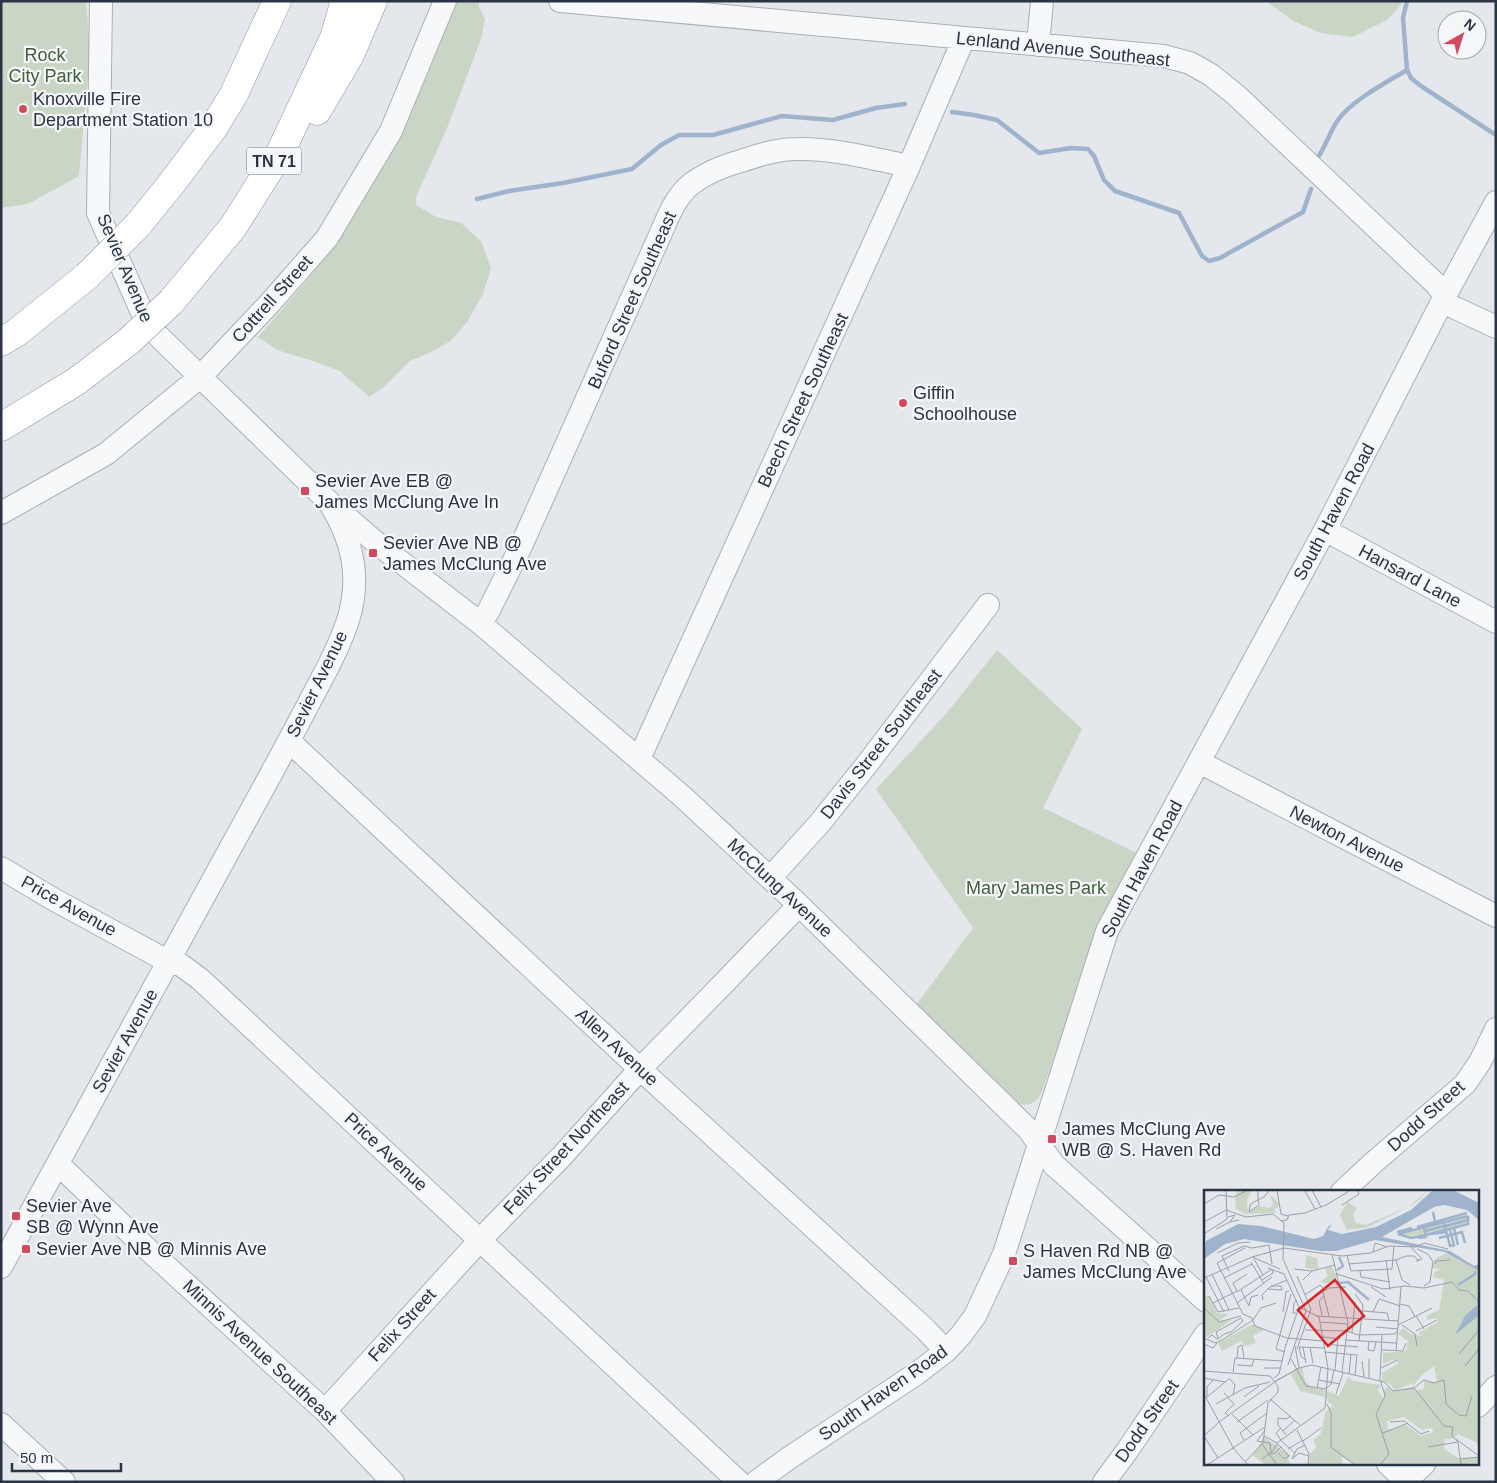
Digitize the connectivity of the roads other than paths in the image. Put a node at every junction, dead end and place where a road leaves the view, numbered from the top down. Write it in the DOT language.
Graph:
graph roads {
  1 [pos="100,1"];
  2 [pos="278,1"];
  3 [pos="345,1"];
  4 [pos="373,1"];
  5 [pos="445,1"];
  6 [pos="560,1"];
  7 [pos="1042,1"];
  8 [pos="964,38"];
  9 [pos="1038,45"];
  10 [pos="909,166"];
  11 [pos="1496,202"];
  12 [pos="232,227"];
  13 [pos="1445,296"];
  14 [pos="1496,328"];
  15 [pos="1,342"];
  16 [pos="200,377"];
  17 [pos="1,427"];
  18 [pos="329,502"];
  19 [pos="1,513"];
  20 [pos="1325,530"];
  21 [pos="988,605"];
  22 [pos="1496,622"];
  23 [pos="480,623"];
  24 [pos="289,742"];
  25 [pos="638,759"];
  26 [pos="1199,762"];
  27 [pos="2,870"];
  28 [pos="770,878"];
  29 [pos="799,905"];
  30 [pos="1496,916"];
  31 [pos="169,960"];
  32 [pos="1496,1029"];
  33 [pos="640,1068"];
  34 [pos="1039,1143"];
  35 [pos="58,1164"];
  36 [pos="1344,1190"];
  37 [pos="480,1240"];
  38 [pos="2,1266"];
  39 [pos="1204,1299"];
  40 [pos="1204,1337"];
  41 [pos="946,1351"];
  42 [pos="1496,1387"];
  43 [pos="1480,1404"];
  44 [pos="325,1410"];
  45 [pos="1,1424"];
  46 [pos="1390,1466"];
  47 [pos="1422,1466"];
  48 [pos="1406,1481"];
  49 [pos="64,1482"];
  50 [pos="393,1482"];
  51 [pos="739,1482"];
  52 [pos="756,1482"];
  53 [pos="1104,1482"];
  1 -- 16 [label="street, Sevier Avenue"];
  2 -- 15 [label="highway, bridge"];
  3 -- 12 [label="highway, TN 71"];
  4 -- 12 [label="highway"];
  5 -- 16 [label="street, Cottrell Street"];
  6 -- 8 [label="street, Lenland Avenue Southeast"];
  7 -- 9 [label="street"];
  8 -- 9 [label="street, Lenland Avenue Southeast"];
  8 -- 10 [label="street, Beech Street Southeast"];
  9 -- 13 [label="street, Lenland Avenue Southeast"];
  10 -- 23 [label="street, Buford Street Southeast"];
  10 -- 25 [label="street, Beech Street Southeast"];
  11 -- 13 [label="street, South Haven Road"];
  12 -- 17 [label="highway, TN 71, bridge"];
  13 -- 14 [label="street, Lenland Avenue Southeast"];
  13 -- 20 [label="street, South Haven Road"];
  16 -- 18 [label="street, Sevier Avenue"];
  16 -- 19 [label="street, Cottrell Street"];
  18 -- 23 [label="street, McClung Avenue"];
  18 -- 24 [label="street, Sevier Avenue"];
  20 -- 22 [label="street, Hansard Lane"];
  20 -- 26 [label="street, South Haven Road"];
  21 -- 28 [label="street, Davis Street Southeast"];
  23 -- 25 [label="street, McClung Avenue"];
  24 -- 31 [label="street, Sevier Avenue"];
  24 -- 33 [label="street, Allen Avenue"];
  25 -- 28 [label="street, McClung Avenue"];
  26 -- 30 [label="street, Newton Avenue"];
  26 -- 34 [label="street, South Haven Road"];
  27 -- 31 [label="street, Price Avenue"];
  28 -- 29 [label="street, McClung Avenue"];
  29 -- 33 [label="street, Felix Street Northeast"];
  29 -- 34 [label="street, McClung Avenue"];
  31 -- 35 [label="street, Sevier Avenue"];
  31 -- 37 [label="street, Price Avenue"];
  32 -- 36 [label="street, Dodd Street"];
  33 -- 37 [label="street, Felix Street Northeast"];
  33 -- 41 [label="street, Allen Avenue"];
  34 -- 39 [label="street, McClung Avenue"];
  34 -- 41 [label="street, South Haven Road"];
  35 -- 38 [label="street, Sevier Avenue"];
  35 -- 44 [label="street, Minnis Avenue Southeast"];
  37 -- 44 [label="street, Felix Street"];
  37 -- 51 [label="street, Price Avenue"];
  40 -- 53 [label="street, Dodd Street"];
  41 -- 52 [label="street, South Haven Road"];
  42 -- 43 [label="street"];
  44 -- 50 [label="street, Minnis Avenue Southeast"];
  45 -- 49 [label="street"];
  46 -- 48 [label="street"];
  47 -- 48 [label="street"];
}
